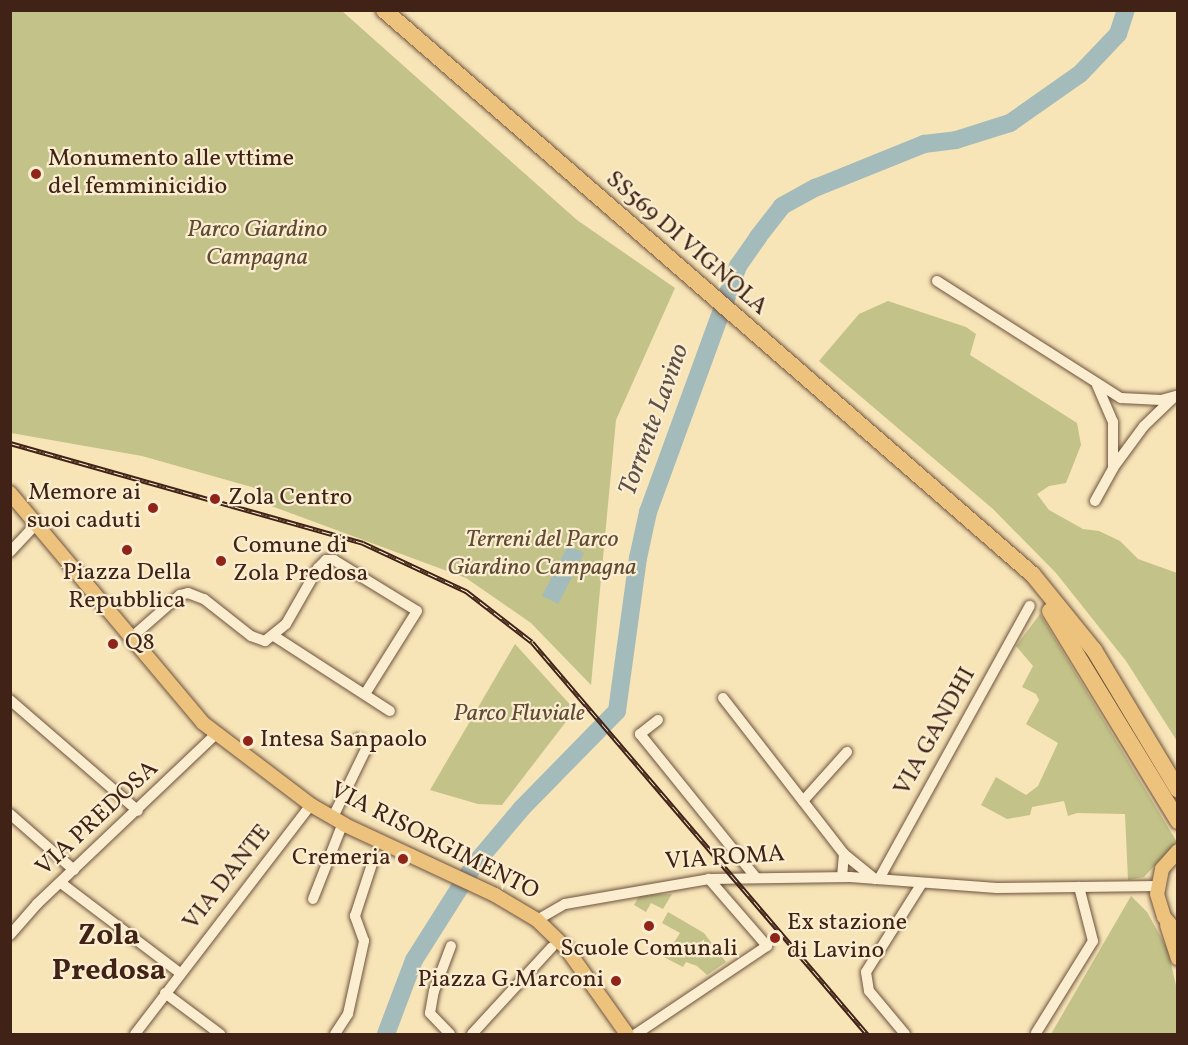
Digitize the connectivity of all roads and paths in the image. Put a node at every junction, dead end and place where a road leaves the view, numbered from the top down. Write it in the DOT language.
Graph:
graph roads {
  1 [pos="386,12"];
  2 [pos="937,281"];
  3 [pos="1096,385"];
  4 [pos="1177,395"];
  5 [pos="1113,468"];
  6 [pos="10,493"];
  7 [pos="1095,501"];
  8 [pos="37,522"];
  9 [pos="10,552"];
  10 [pos="1030,606"];
  11 [pos="274,636"];
  12 [pos="132,637"];
  13 [pos="365,694"];
  14 [pos="723,698"];
  15 [pos="10,700"];
  16 [pos="390,711"];
  17 [pos="658,720"];
  18 [pos="216,734"];
  19 [pos="357,739"];
  20 [pos="847,752"];
  21 [pos="1155,767"];
  22 [pos="1178,790"];
  23 [pos="802,801"];
  24 [pos="311,804"];
  25 [pos="138,811"];
  26 [pos="10,814"];
  27 [pos="338,820"];
  28 [pos="1178,821"];
  29 [pos="378,849"];
  30 [pos="1178,850"];
  31 [pos="844,854"];
  32 [pos="74,870"];
  33 [pos="842,877"];
  34 [pos="756,878"];
  35 [pos="709,879"];
  36 [pos="877,879"];
  37 [pos="732,880"];
  38 [pos="61,883"];
  39 [pos="922,883"];
  40 [pos="1158,886"];
  41 [pos="1079,887"];
  42 [pos="313,899"];
  43 [pos="729,899"];
  44 [pos="1164,917"];
  45 [pos="537,920"];
  46 [pos="12,931"];
  47 [pos="1178,933"];
  48 [pos="452,946"];
  49 [pos="552,947"];
  50 [pos="1178,958"];
  51 [pos="180,973"];
  52 [pos="165,993"];
  53 [pos="1036,1033"];
  54 [pos="135,1035"];
  55 [pos="220,1035"];
  56 [pos="335,1035"];
  57 [pos="450,1035"];
  58 [pos="472,1035"];
  59 [pos="627,1035"];
  60 [pos="636,1035"];
  61 [pos="905,1035"];
  1 -- 21 [label="highway, SS569 DI VIGNOLA"];
  2 -- 3 [label="street"];
  3 -- 4 [label="street"];
  3 -- 5 [label="street"];
  4 -- 5 [label="street"];
  5 -- 7 [label="street"];
  6 -- 8 [label="main road, VIA RISORGIMENTO"];
  8 -- 9 [label="street"];
  8 -- 12 [label="main road, VIA RISORGIMENTO"];
  10 -- 36 [label="street, VIA GANDHI"];
  11 -- 12 [label="street"];
  11 -- 13 [label="street"];
  11 -- 13 [label="street"];
  12 -- 18 [label="main road, VIA RISORGIMENTO"];
  13 -- 16 [label="street"];
  14 -- 23 [label="street"];
  15 -- 25 [label="street"];
  17 -- 34 [label="street"];
  18 -- 24 [label="main road, VIA RISORGIMENTO"];
  18 -- 25 [label="street, VIA PREDOSA"];
  19 -- 27 [label="street"];
  20 -- 23 [label="street"];
  21 -- 22 [label="highway, SS569 DI VIGNOLA"];
  21 -- 28 [label="highway, SS569 DI VIGNOLA"];
  23 -- 31 [label="street"];
  24 -- 27 [label="main road, VIA RISORGIMENTO"];
  24 -- 51 [label="street, VIA DANTE"];
  25 -- 32 [label="street, VIA PREDOSA"];
  26 -- 32 [label="street"];
  27 -- 29 [label="main road, VIA RISORGIMENTO"];
  27 -- 42 [label="street"];
  29 -- 45 [label="main road, VIA RISORGIMENTO"];
  29 -- 56 [label="street"];
  30 -- 40 [label="main road"];
  31 -- 33 [label="street"];
  31 -- 36 [label="street"];
  32 -- 38 [label="street, VIA PREDOSA"];
  33 -- 34 [label="street, VIA ROMA"];
  33 -- 36 [label="street, VIA ROMA"];
  34 -- 37 [label="street, VIA ROMA"];
  35 -- 37 [label="street, VIA ROMA"];
  35 -- 43 [label="street"];
  35 -- 45 [label="street, VIA ROMA"];
  36 -- 39 [label="street, VIA ROMA"];
  37 -- 43 [label="street"];
  38 -- 46 [label="street, VIA PREDOSA"];
  38 -- 51 [label="street"];
  39 -- 41 [label="street, VIA ROMA"];
  39 -- 61 [label="street"];
  40 -- 41 [label="street, VIA ROMA"];
  40 -- 44 [label="main road"];
  41 -- 53 [label="street"];
  43 -- 60 [label="street"];
  44 -- 47 [label="main road"];
  44 -- 50 [label="main road"];
  45 -- 59 [label="main road, VIA RISORGIMENTO"];
  48 -- 57 [label="street"];
  49 -- 58 [label="street"];
  51 -- 52 [label="street, VIA DANTE"];
  52 -- 54 [label="street, VIA DANTE"];
  52 -- 55 [label="street"];
}
